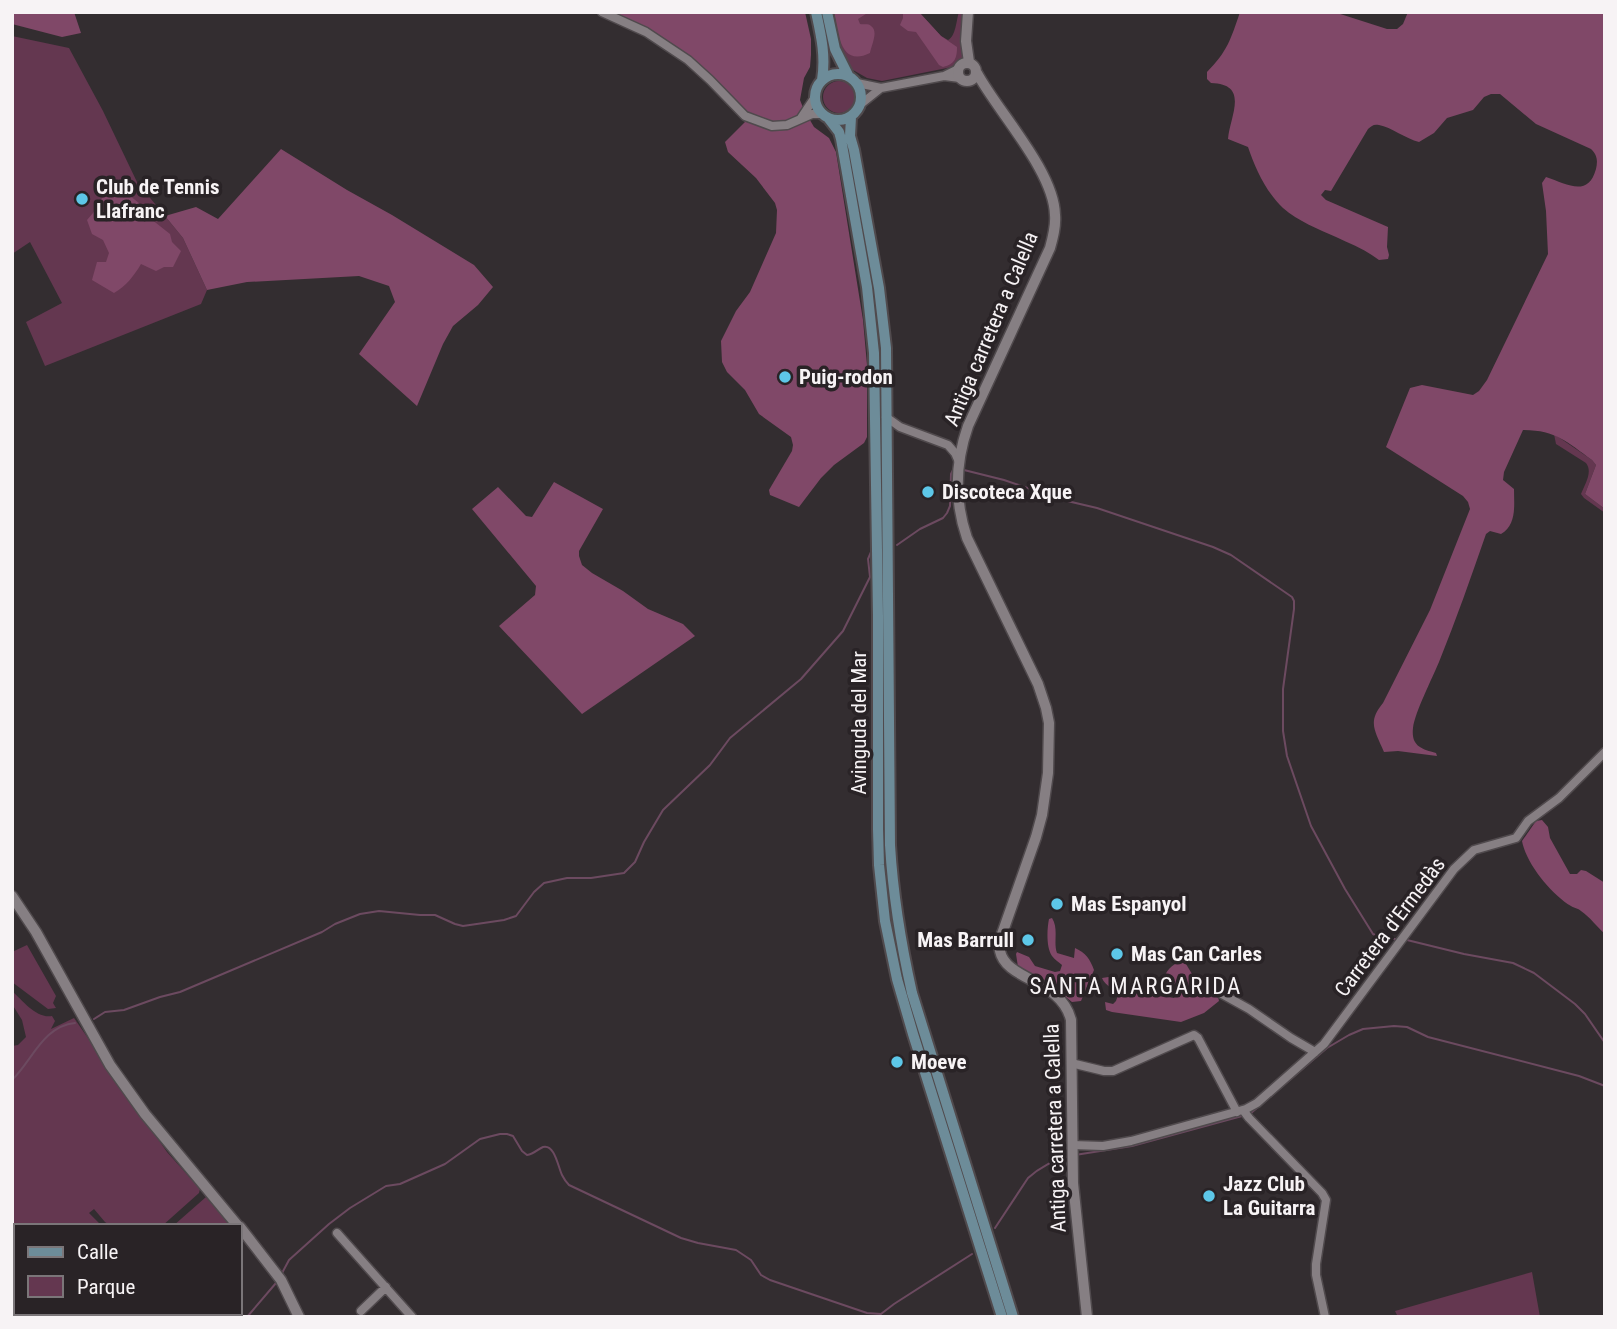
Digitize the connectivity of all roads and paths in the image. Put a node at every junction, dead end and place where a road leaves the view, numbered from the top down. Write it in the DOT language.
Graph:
graph roads {
  1 [pos="602,12"];
  2 [pos="817,12"];
  3 [pos="827,12"];
  4 [pos="968,12"];
  5 [pos="968,62"];
  6 [pos="977,73"];
  7 [pos="959,74"];
  8 [pos="848,75"];
  9 [pos="822,80"];
  10 [pos="858,83"];
  11 [pos="881,88"];
  12 [pos="815,97"];
  13 [pos="861,104"];
  14 [pos="825,116"];
  15 [pos="851,117"];
  16 [pos="801,118"];
  17 [pos="886,416"];
  18 [pos="900,427"];
  19 [pos="964,438"];
  20 [pos="887,444"];
  21 [pos="948,446"];
  22 [pos="959,462"];
  23 [pos="1605,752"];
  24 [pos="12,896"];
  25 [pos="1220,993"];
  26 [pos="1315,1052"];
  27 [pos="1071,1063"];
  28 [pos="1240,1111"];
  29 [pos="1072,1147"];
  30 [pos="237,1224"];
  31 [pos="242,1230"];
  32 [pos="337,1233"];
  33 [pos="386,1287"];
  34 [pos="360,1311"];
  35 [pos="299,1317"];
  36 [pos="412,1317"];
  37 [pos="1002,1317"];
  38 [pos="1013,1317"];
  39 [pos="1087,1317"];
  40 [pos="1325,1317"];
  1 -- 16 [label="street"];
  2 -- 9 [label="main road"];
  3 -- 8 [label="main road"];
  4 -- 5 [label="street"];
  5 -- 6 [label="street"];
  5 -- 7 [label="street"];
  6 -- 7 [label="street"];
  6 -- 19 [label="street, Antiga carretera a Calella"];
  7 -- 11 [label="street"];
  8 -- 9 [label="main road"];
  8 -- 10 [label="main road"];
  9 -- 12 [label="main road"];
  10 -- 11 [label="street"];
  10 -- 13 [label="main road"];
  11 -- 13 [label="street"];
  12 -- 14 [label="main road"];
  12 -- 16 [label="street"];
  13 -- 15 [label="main road"];
  14 -- 15 [label="main road"];
  14 -- 16 [label="street"];
  14 -- 37 [label="main road, Avinguda del Mar"];
  15 -- 17 [label="main road, Avinguda del Mar"];
  17 -- 18 [label="street"];
  17 -- 20 [label="main road, Avinguda del Mar"];
  18 -- 20 [label="street"];
  18 -- 21 [label="street"];
  19 -- 21 [label="street"];
  19 -- 22 [label="street, Antiga carretera a Calella"];
  20 -- 38 [label="main road, Avinguda del Mar"];
  21 -- 22 [label="street"];
  22 -- 27 [label="street, Antiga carretera a Calella"];
  23 -- 26 [label="street, Carretera d'Ermedàs"];
  24 -- 30 [label="street"];
  25 -- 26 [label="street"];
  26 -- 28 [label="street, Carretera d'Ermedàs"];
  27 -- 28 [label="street"];
  27 -- 29 [label="street, Antiga carretera a Calella"];
  28 -- 29 [label="street, Carretera d'Ermedàs"];
  28 -- 40 [label="street"];
  29 -- 39 [label="street, Antiga carretera a Calella"];
  31 -- 35 [label="street"];
  32 -- 33 [label="street"];
  33 -- 34 [label="street"];
  33 -- 36 [label="street"];
}
